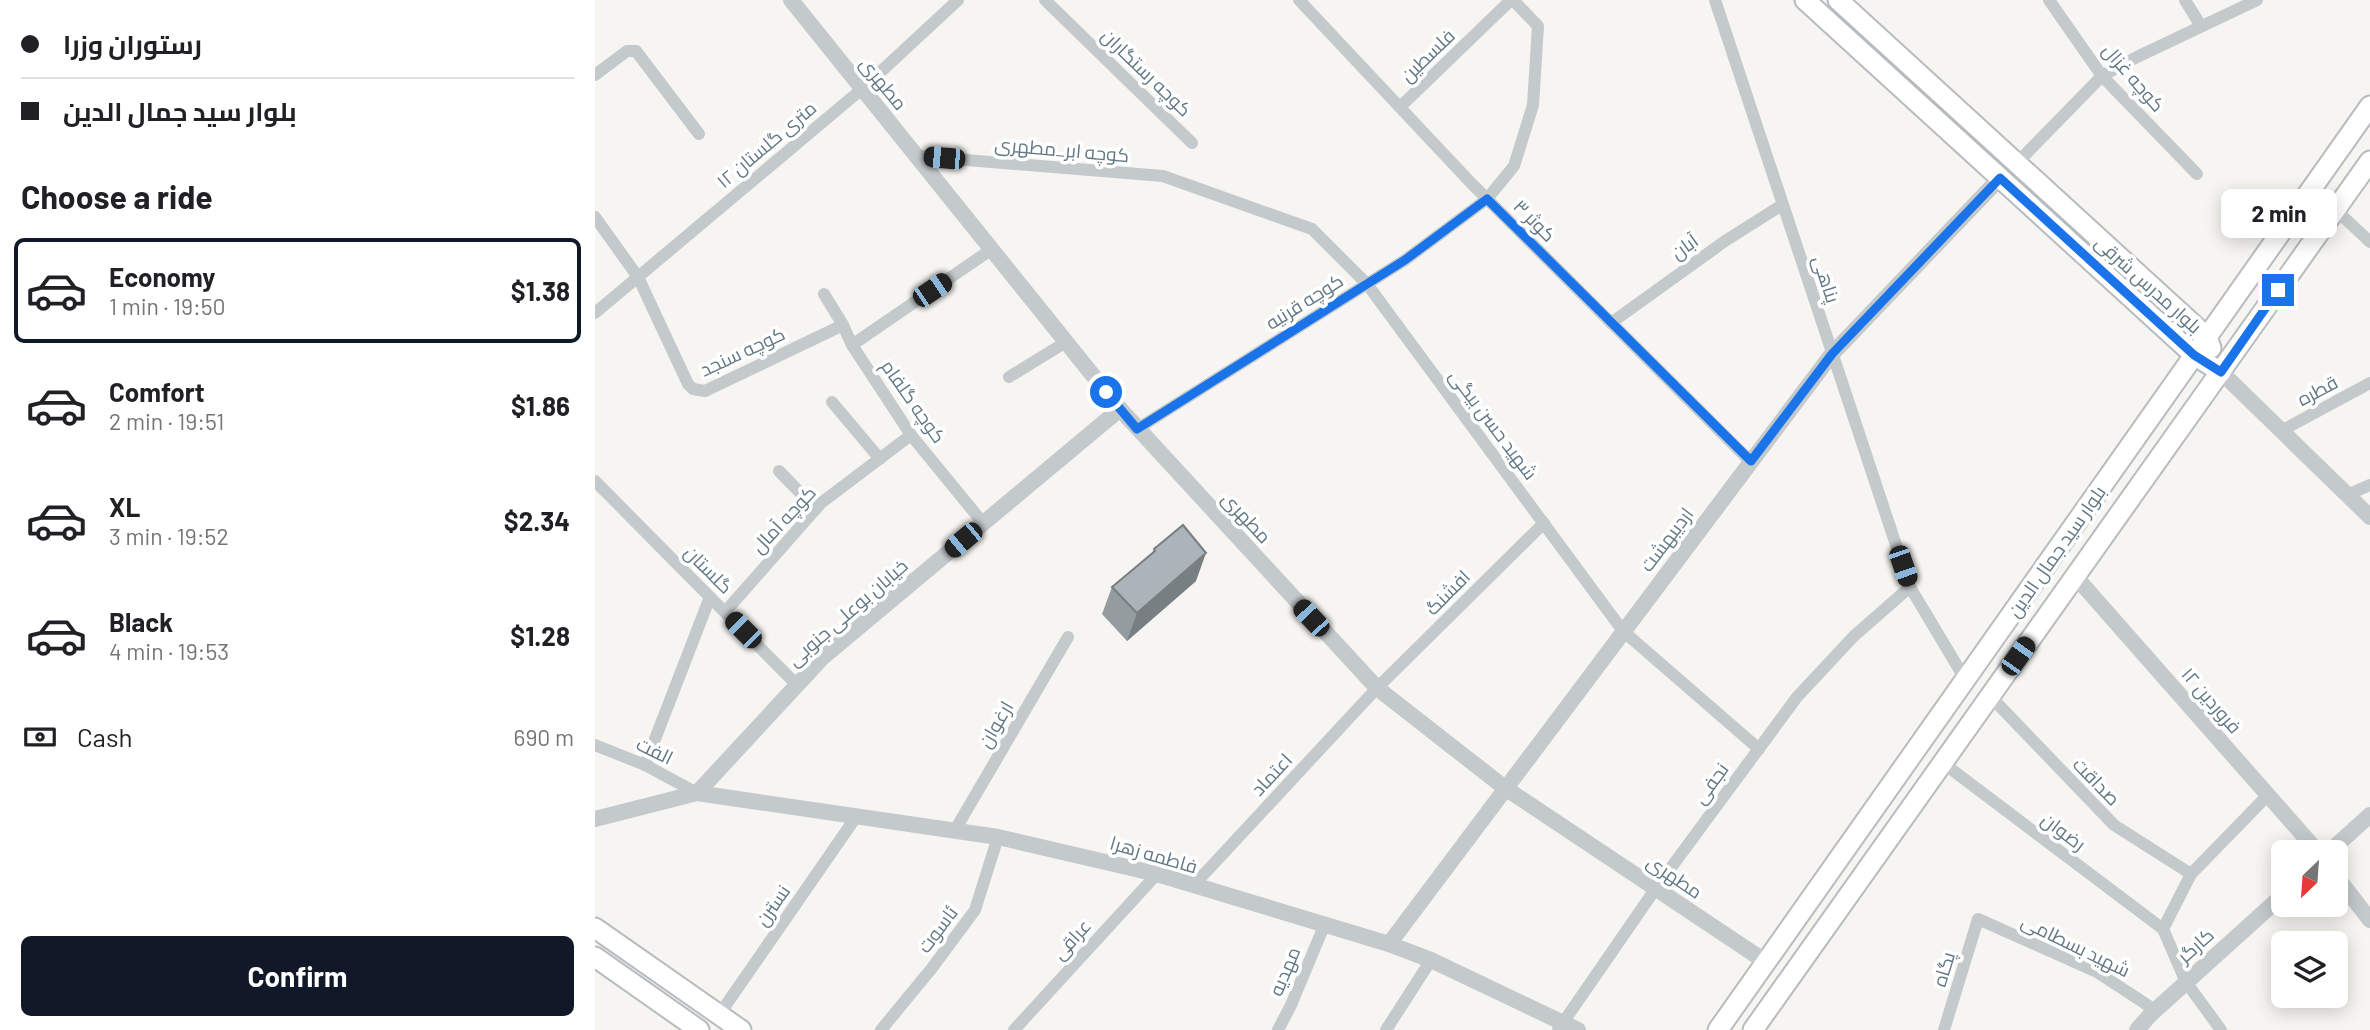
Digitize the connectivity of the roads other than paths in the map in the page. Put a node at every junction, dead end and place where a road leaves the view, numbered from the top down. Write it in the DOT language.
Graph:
graph roads {
  1 [pos="791,0"];
  2 [pos="958,0"];
  3 [pos="1045,0"];
  4 [pos="1299,0"];
  5 [pos="1512,0"];
  6 [pos="1715,0"];
  7 [pos="1805,0"];
  8 [pos="1838,0"];
  9 [pos="2049,0"];
  10 [pos="2185,0"];
  11 [pos="2257,0"];
  12 [pos="2201,26"];
  13 [pos="595,75"];
  14 [pos="2102,76"];
  15 [pos="862,89"];
  16 [pos="2370,106"];
  17 [pos="1400,107"];
  18 [pos="699,134"];
  19 [pos="1192,143"];
  20 [pos="917,156"];
  21 [pos="2370,161"];
  22 [pos="2017,163"];
  23 [pos="2197,174"];
  24 [pos="1163,176"];
  25 [pos="2000,178"];
  26 [pos="1487,199"];
  27 [pos="1782,205"];
  28 [pos="2336,210"];
  29 [pos="595,217"];
  30 [pos="2370,242"];
  31 [pos="992,249"];
  32 [pos="638,277"];
  33 [pos="1367,284"];
  34 [pos="824,294"];
  35 [pos="595,313"];
  36 [pos="1611,323"];
  37 [pos="843,325"];
  38 [pos="2207,337"];
  39 [pos="1066,342"];
  40 [pos="852,345"];
  41 [pos="1832,354"];
  42 [pos="2194,355"];
  43 [pos="2221,372"];
  44 [pos="1009,377"];
  45 [pos="2370,383"];
  46 [pos="832,402"];
  47 [pos="1120,409"];
  48 [pos="1137,429"];
  49 [pos="2281,431"];
  50 [pos="911,435"];
  51 [pos="880,459"];
  52 [pos="1751,461"];
  53 [pos="779,471"];
  54 [pos="595,481"];
  55 [pos="2370,485"];
  56 [pos="2347,495"];
  57 [pos="816,509"];
  58 [pos="2370,517"];
  59 [pos="983,523"];
  60 [pos="1543,523"];
  61 [pos="2075,576"];
  62 [pos="1910,587"];
  63 [pos="710,597"];
  64 [pos="725,612"];
  65 [pos="1623,631"];
  66 [pos="1068,637"];
  67 [pos="1965,679"];
  68 [pos="796,684"];
  69 [pos="1377,688"];
  70 [pos="1990,696"];
  71 [pos="595,745"];
  72 [pos="1759,749"];
  73 [pos="1943,763"];
  74 [pos="645,765"];
  75 [pos="1506,788"];
  76 [pos="697,793"];
  77 [pos="2268,795"];
  78 [pos="1871,812"];
  79 [pos="2370,816"];
  80 [pos="856,817"];
  81 [pos="595,819"];
  82 [pos="955,830"];
  83 [pos="1895,830"];
  84 [pos="998,837"];
  85 [pos="2307,840"];
  86 [pos="2343,840"];
  87 [pos="1157,874"];
  88 [pos="2192,874"];
  89 [pos="1192,886"];
  90 [pos="1656,888"];
  91 [pos="2349,893"];
  92 [pos="2271,906"];
  93 [pos="1978,919"];
  94 [pos="2370,920"];
  95 [pos="1324,926"];
  96 [pos="595,928"];
  97 [pos="2163,929"];
  98 [pos="1389,944"];
  99 [pos="595,957"];
  100 [pos="1430,960"];
  101 [pos="1766,962"];
  102 [pos="2186,982"];
  103 [pos="2155,1010"];
  104 [pos="719,1015"];
  105 [pos="1567,1027"];
  106 [pos="698,1030"];
  107 [pos="741,1030"];
  108 [pos="881,1030"];
  109 [pos="1014,1030"];
  110 [pos="1278,1030"];
  111 [pos="1386,1030"];
  112 [pos="1718,1030"];
  113 [pos="1752,1030"];
  114 [pos="1944,1030"];
  115 [pos="2137,1030"];
  116 [pos="2221,1030"];
  1 -- 15 [label="street, مطهری"];
  2 -- 15 [label="street, ۱۲ متری گلستان"];
  3 -- 19 [label="street, کوچه رستگاران"];
  4 -- 17 [label="street, کوثر ۳"];
  5 -- 17 [label="street, فلسطین"];
  5 -- 26 [label="street, کوچه قرنیه"];
  6 -- 27 [label="street, پناهی"];
  7 -- 25 [label="main road, بلوار مدرس شرقی"];
  8 -- 22 [label="main road, بلوار مدرس شرقی"];
  9 -- 14 [label="street, کوچه غزال"];
  10 -- 12 [label="street"];
  11 -- 12 [label="street"];
  12 -- 14 [label="street"];
  13 -- 18 [label="street"];
  14 -- 22 [label="street"];
  14 -- 23 [label="street, کوچه غزال"];
  15 -- 20 [label="street, مطهری"];
  15 -- 32 [label="street, ۱۲ متری گلستان"];
  16 -- 38 [label="main road, بلوار سید جمال الدین"];
  17 -- 26 [label="street, کوثر ۳"];
  20 -- 24 [label="street, کوچه ابر_مطهری"];
  20 -- 31 [label="street, مطهری"];
  21 -- 28 [label="main road, بلوار سید جمال الدین"];
  22 -- 25 [label="main road"];
  22 -- 38 [label="main road, بلوار مدرس شرقی"];
  24 -- 33 [label="street, شهید حسن بیگی"];
  25 -- 41 [label="street, اردیبهشت"];
  25 -- 42 [label="main road, بلوار مدرس شرقی"];
  26 -- 33 [label="street, کوچه قرنیه"];
  26 -- 36 [label="street, کوثر ۳"];
  27 -- 36 [label="street, آبان"];
  27 -- 41 [label="street, پناهی"];
  28 -- 30 [label="street"];
  28 -- 43 [label="main road, بلوار سید جمال الدین"];
  29 -- 32 [label="street"];
  31 -- 39 [label="street, مطهری"];
  31 -- 40 [label="street"];
  32 -- 35 [label="street, ۱۲ متری گلستان"];
  32 -- 37 [label="street, کوچه سنجد"];
  33 -- 48 [label="street, کوچه قرنیه"];
  33 -- 60 [label="street, شهید حسن بیگی"];
  34 -- 37 [label="street, کوچه گلفام"];
  36 -- 52 [label="street, کوثر ۳"];
  37 -- 40 [label="street, کوچه گلفام"];
  38 -- 42 [label="main road, بلوار سید جمال الدین"];
  38 -- 43 [label="main road, بلوار مدرس شرقی"];
  39 -- 44 [label="street"];
  39 -- 47 [label="street, مطهری"];
  40 -- 50 [label="street, کوچه گلفام"];
  41 -- 52 [label="street, اردیبهشت"];
  41 -- 62 [label="street, پناهی"];
  42 -- 43 [label="main road, بلوار مدرس شرقی"];
  42 -- 67 [label="main road, بلوار سید جمال الدین"];
  43 -- 49 [label="street"];
  43 -- 61 [label="main road, بلوار سید جمال الدین"];
  45 -- 49 [label="street, قطره"];
  46 -- 51 [label="street"];
  47 -- 48 [label="street, مطهری"];
  47 -- 59 [label="street, خیابان بوعلی جنوبی"];
  48 -- 69 [label="street, مطهری"];
  49 -- 56 [label="street"];
  50 -- 51 [label="street, کوچه آمال"];
  50 -- 59 [label="street, کوچه گلفام"];
  51 -- 57 [label="street, کوچه آمال"];
  52 -- 65 [label="street, اردیبهشت"];
  53 -- 57 [label="street"];
  54 -- 63 [label="street, گلستان"];
  55 -- 56 [label="street"];
  56 -- 58 [label="street"];
  57 -- 64 [label="street, کوچه آمال"];
  59 -- 68 [label="street, خیابان بوعلی جنوبی"];
  60 -- 65 [label="street, شهید حسن بیگی"];
  60 -- 69 [label="street, افشنگ"];
  61 -- 70 [label="main road, بلوار سید جمال الدین"];
  61 -- 77 [label="street, ۱۲ فروردین"];
  62 -- 67 [label="street, پناهی"];
  62 -- 72 [label="street, نجفی"];
  63 -- 64 [label="street, گلستان"];
  63 -- 74 [label="street"];
  64 -- 68 [label="street, گلستان"];
  65 -- 72 [label="street, شهید حسن بیگی"];
  65 -- 75 [label="street, اردیبهشت"];
  66 -- 82 [label="street, ارغوان"];
  67 -- 78 [label="main road, بلوار سید جمال الدین"];
  68 -- 76 [label="street, خیابان بوعلی جنوبی"];
  69 -- 75 [label="street, مطهری"];
  69 -- 89 [label="street, اعتماد"];
  70 -- 73 [label="main road, بلوار سید جمال الدین"];
  70 -- 88 [label="street, صداقت"];
  71 -- 74 [label="street, الفت"];
  72 -- 90 [label="street, نجفی"];
  73 -- 83 [label="main road, بلوار سید جمال الدین"];
  73 -- 97 [label="street, رضوان"];
  74 -- 76 [label="street, الفت"];
  75 -- 90 [label="street, مطهری"];
  75 -- 98 [label="street, اردیبهشت"];
  76 -- 80 [label="street, فاطمه زهرا"];
  76 -- 81 [label="street"];
  77 -- 85 [label="street, ۱۲ فروردین"];
  77 -- 88 [label="street"];
  78 -- 83 [label="main road"];
  78 -- 101 [label="main road, بلوار سید جمال الدین"];
  79 -- 86 [label="street"];
  80 -- 82 [label="street, فاطمه زهرا"];
  80 -- 104 [label="street, نسترن"];
  82 -- 84 [label="street, فاطمه زهرا"];
  83 -- 113 [label="main road, بلوار سید جمال الدین"];
  84 -- 87 [label="street, فاطمه زهرا"];
  84 -- 108 [label="street, ئاسوت"];
  87 -- 89 [label="street, فاطمه زهرا"];
  87 -- 109 [label="street, عراقی"];
  88 -- 97 [label="street"];
  89 -- 95 [label="street, فاطمه زهرا"];
  90 -- 101 [label="street, مطهری"];
  90 -- 105 [label="street, نجفی"];
  91 -- 94 [label="street"];
  92 -- 102 [label="street, کارگر"];
  93 -- 103 [label="street, شهید بسطامی"];
  93 -- 114 [label="street, پگاه"];
  95 -- 98 [label="street, فاطمه زهرا"];
  95 -- 110 [label="street, مهدیه"];
  96 -- 104 [label="main road"];
  97 -- 102 [label="street"];
  98 -- 100 [label="street, فاطمه زهرا"];
  99 -- 106 [label="main road"];
  100 -- 105 [label="street, فاطمه زهرا"];
  100 -- 111 [label="street"];
  101 -- 112 [label="main road, بلوار سید جمال الدین"];
  102 -- 103 [label="street, کارگر"];
  102 -- 116 [label="street"];
  103 -- 115 [label="street, کارگر"];
  104 -- 107 [label="main road"];
}
